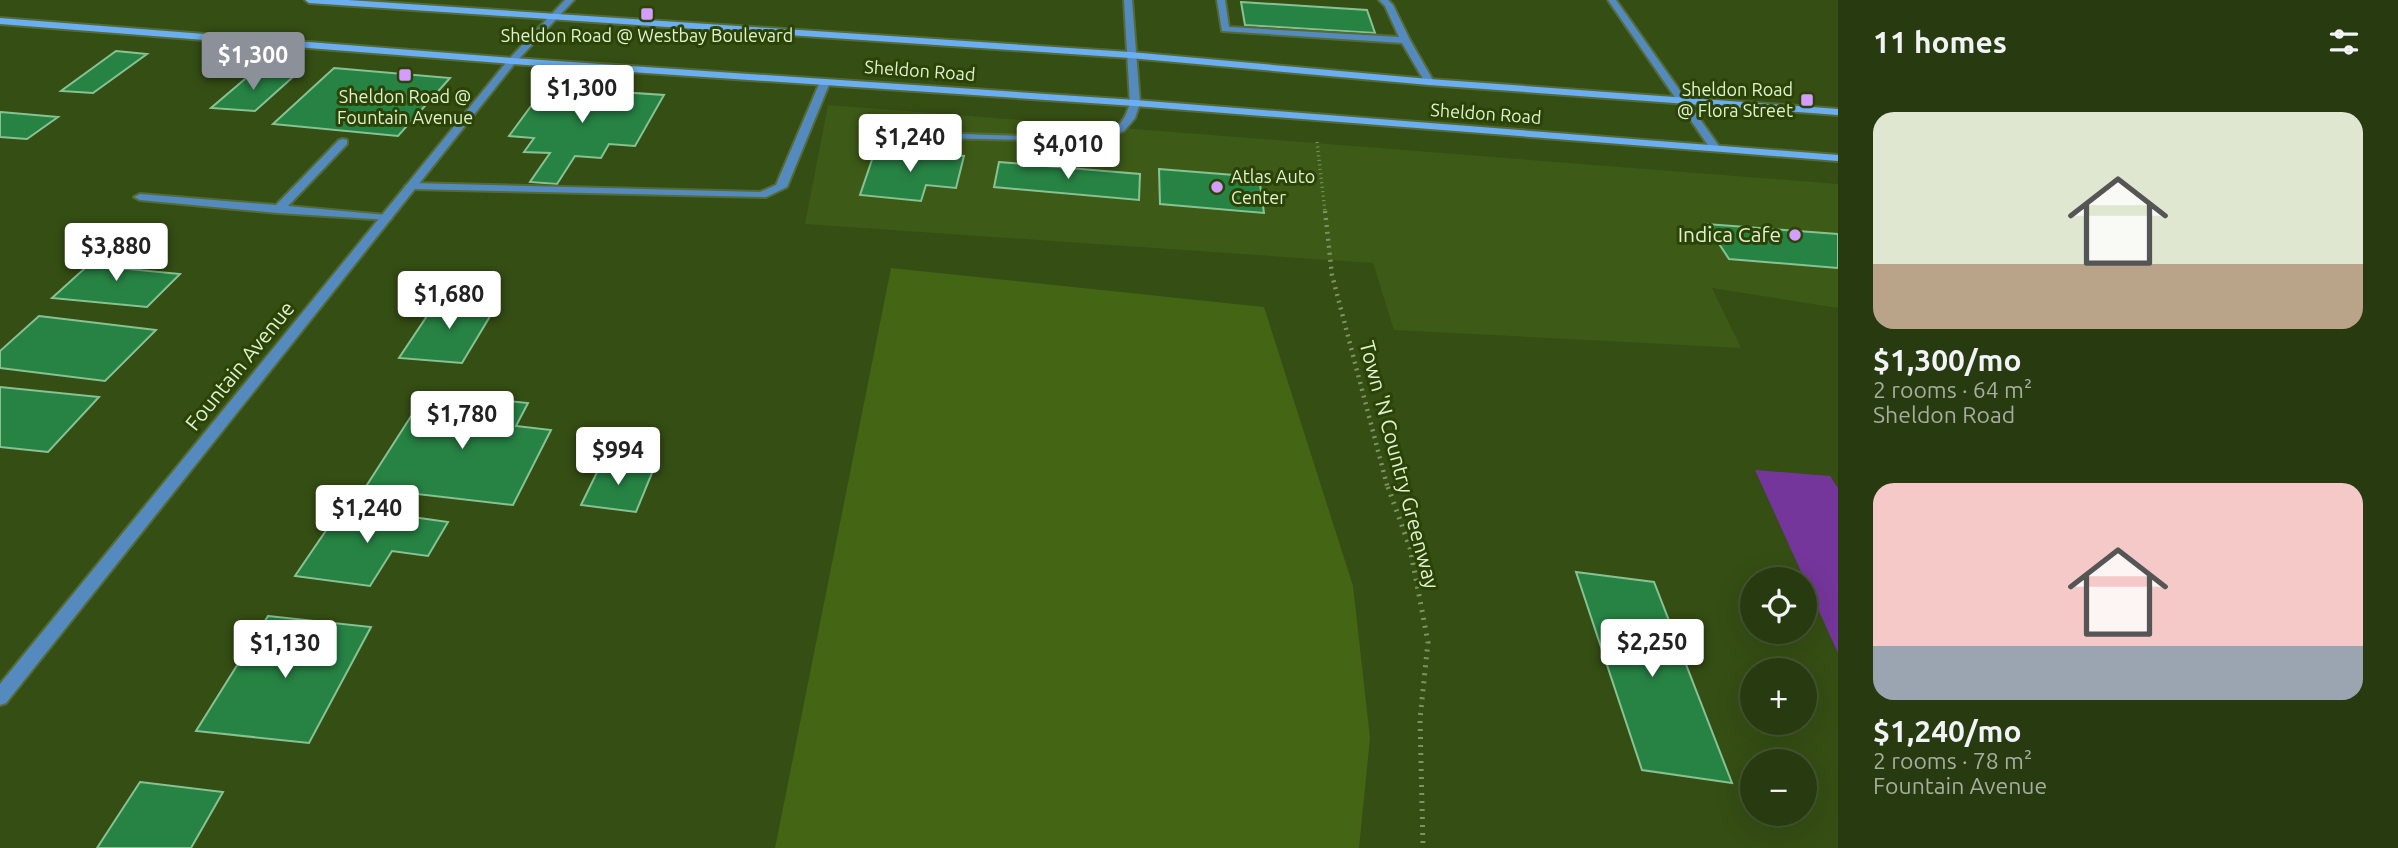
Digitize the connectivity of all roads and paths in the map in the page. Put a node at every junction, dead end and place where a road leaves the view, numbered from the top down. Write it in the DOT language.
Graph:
graph roads {
  1 [pos="309,0"];
  2 [pos="570,0"];
  3 [pos="1128,0"];
  4 [pos="1221,0"];
  5 [pos="1383,0"];
  6 [pos="1612,0"];
  7 [pos="558,15"];
  8 [pos="0,21"];
  9 [pos="1405,40"];
  10 [pos="1129,55"];
  11 [pos="512,61"];
  12 [pos="825,82"];
  13 [pos="1429,82"];
  14 [pos="1684,102"];
  15 [pos="1135,103"];
  16 [pos="1838,112"];
  17 [pos="895,134"];
  18 [pos="1316,134"];
  19 [pos="344,142"];
  20 [pos="1716,149"];
  21 [pos="1838,158"];
  22 [pos="411,186"];
  23 [pos="140,197"];
  24 [pos="278,210"];
  25 [pos="386,218"];
  26 [pos="0,697"];
  27 [pos="1423,848"];
  1 -- 7 [label="main road, Sheldon Road"];
  2 -- 7 [label="street, Fountain Avenue"];
  3 -- 10 [label="street"];
  4 -- 9 [label="street"];
  5 -- 9 [label="street"];
  6 -- 14 [label="street"];
  7 -- 10 [label="main road, Sheldon Road"];
  7 -- 11 [label="street, Fountain Avenue"];
  8 -- 11 [label="main road, Sheldon Road"];
  9 -- 13 [label="street"];
  10 -- 13 [label="main road, Sheldon Road"];
  10 -- 15 [label="street"];
  11 -- 12 [label="main road, Sheldon Road"];
  11 -- 22 [label="street, Fountain Avenue"];
  12 -- 15 [label="main road, Sheldon Road"];
  12 -- 22 [label="street"];
  13 -- 14 [label="main road, Sheldon Road"];
  14 -- 16 [label="main road, Sheldon Road"];
  14 -- 20 [label="street"];
  15 -- 17 [label="street"];
  15 -- 20 [label="main road, Sheldon Road"];
  18 -- 27 [label="path, Town 'N Country Greenway"];
  19 -- 24 [label="street"];
  20 -- 21 [label="main road, Sheldon Road"];
  22 -- 25 [label="street, Fountain Avenue"];
  23 -- 24 [label="street"];
  24 -- 25 [label="street"];
  25 -- 26 [label="street, Fountain Avenue"];
}
